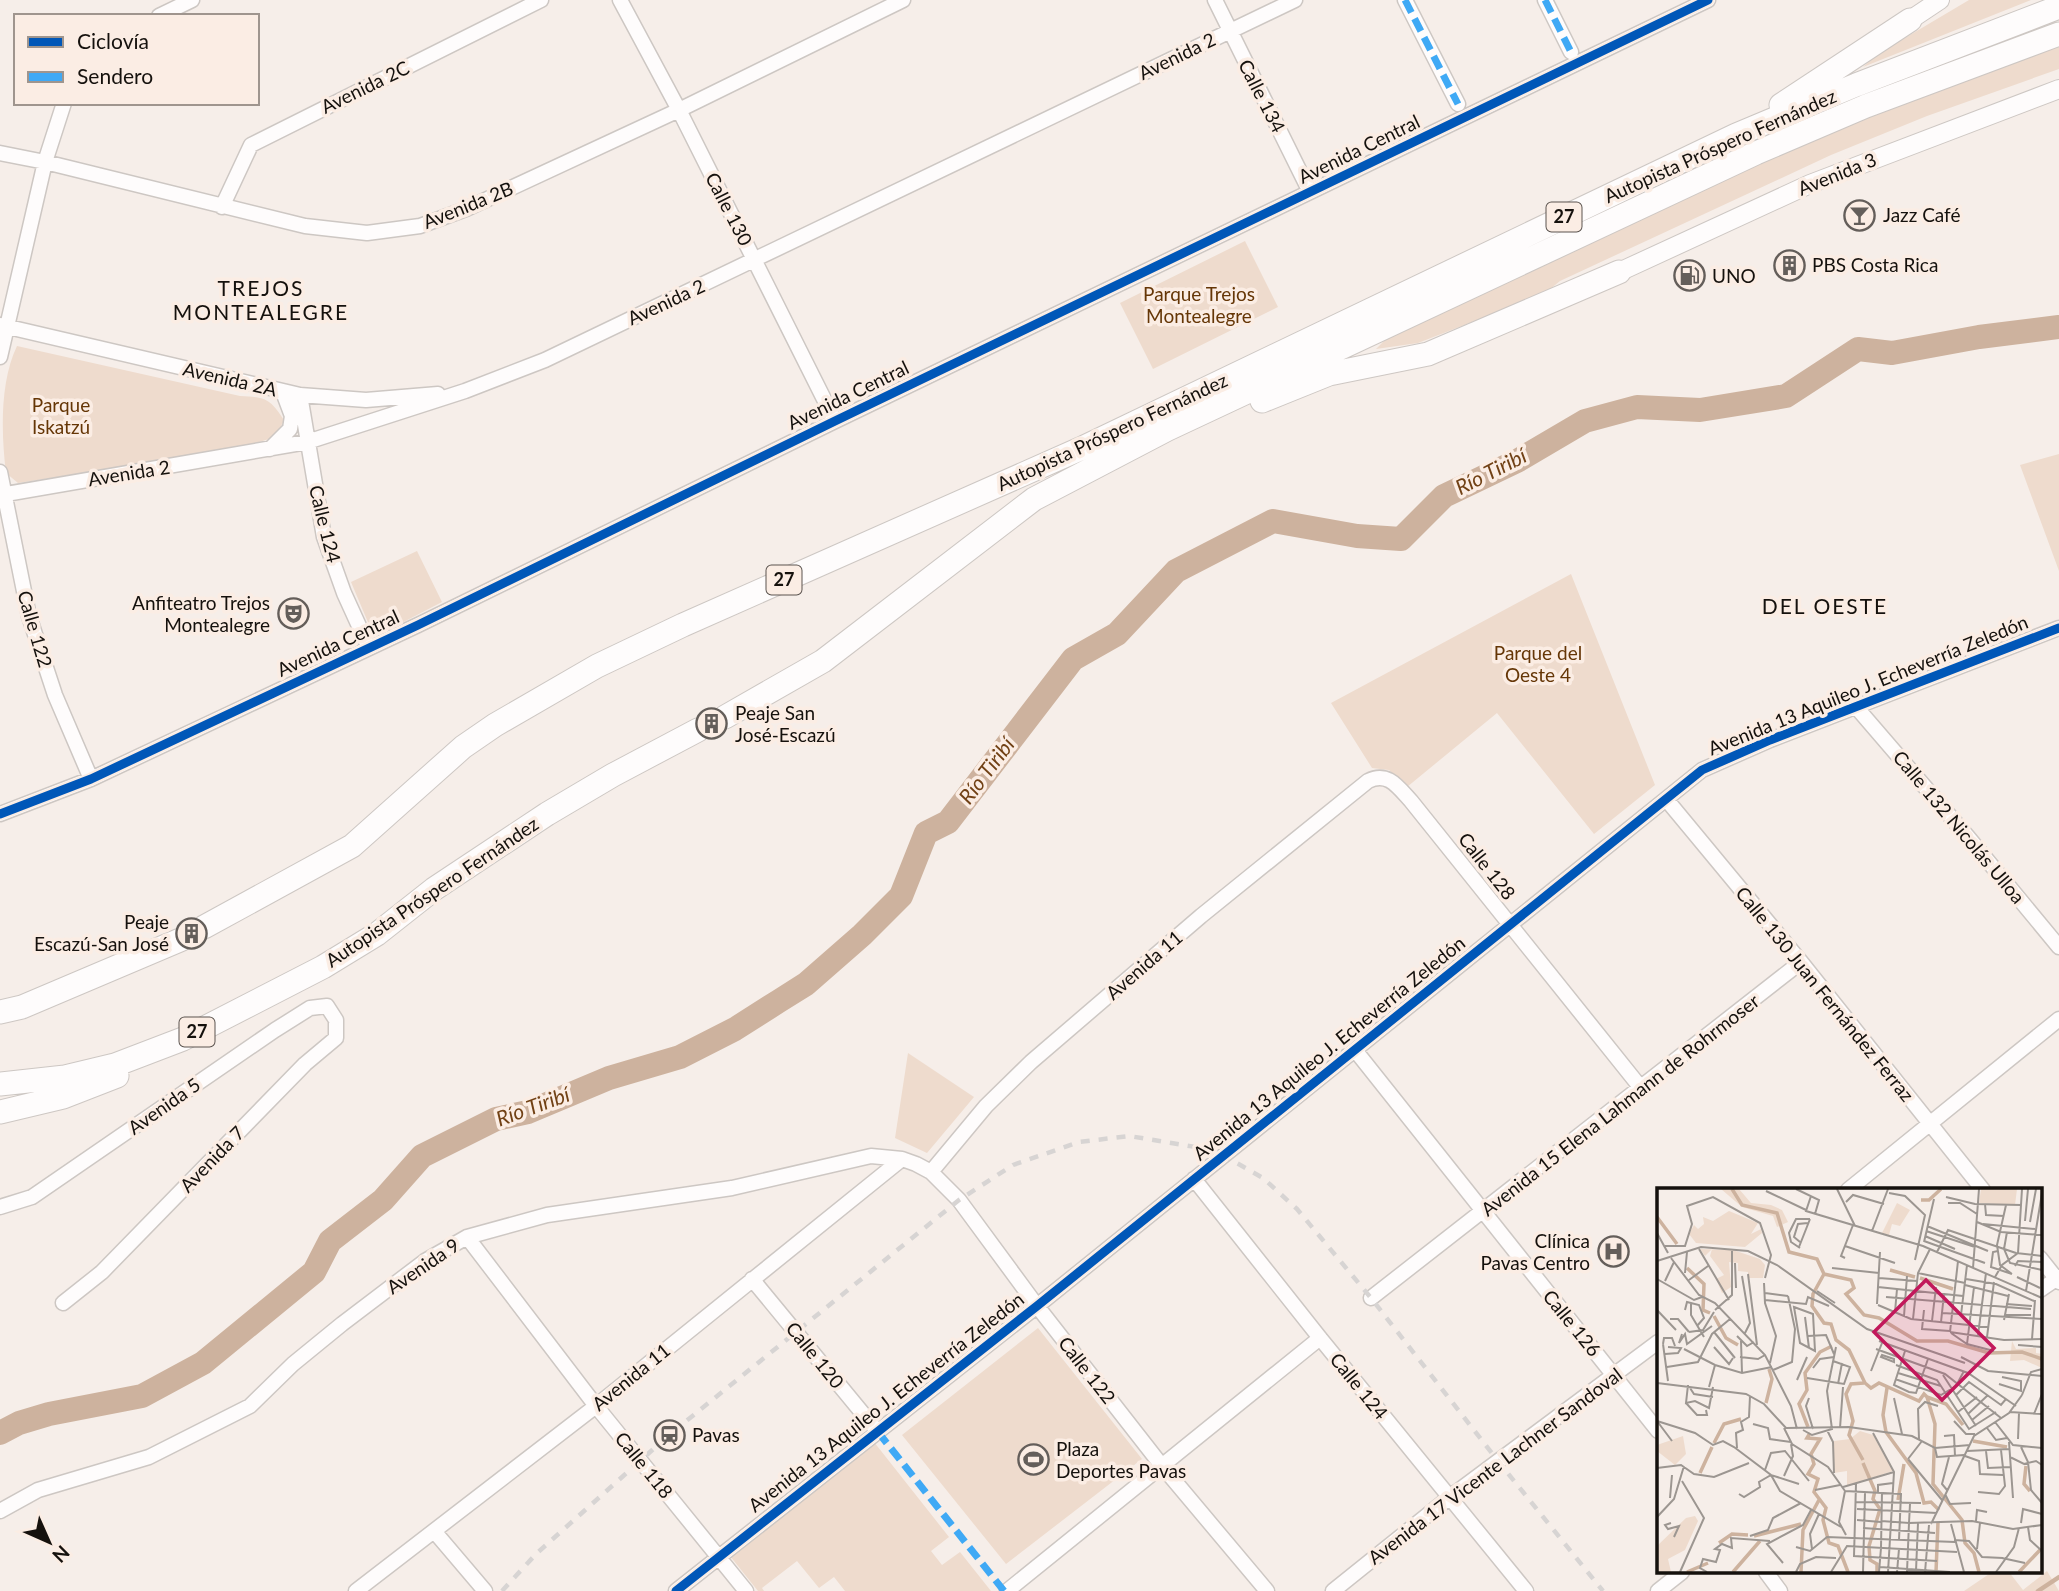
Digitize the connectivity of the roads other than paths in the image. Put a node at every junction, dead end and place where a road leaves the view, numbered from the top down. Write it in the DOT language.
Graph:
graph roads {
  1 [pos="192,0"];
  2 [pos="541,0"];
  3 [pos="620,0"];
  4 [pos="903,0"];
  5 [pos="1214,0"];
  6 [pos="1295,0"];
  7 [pos="1405,0"];
  8 [pos="1545,0"];
  9 [pos="1708,0"];
  10 [pos="1940,0"];
  11 [pos="2059,7"];
  12 [pos="163,14"];
  13 [pos="1910,20"];
  14 [pos="1229,30"];
  15 [pos="2059,34"];
  16 [pos="1571,52"];
  17 [pos="2059,89"];
  18 [pos="1458,103"];
  19 [pos="63,105"];
  20 [pos="679,110"];
  21 [pos="1736,135"];
  22 [pos="0,153"];
  23 [pos="45,162"];
  24 [pos="1310,192"];
  25 [pos="222,207"];
  26 [pos="755,260"];
  27 [pos="1619,272"];
  28 [pos="4,325"];
  29 [pos="0,357"];
  30 [pos="465,391"];
  31 [pos="283,392"];
  32 [pos="300,396"];
  33 [pos="835,421"];
  34 [pos="1168,429"];
  35 [pos="307,442"];
  36 [pos="270,449"];
  37 [pos="0,472"];
  38 [pos="2,494"];
  39 [pos="2059,628"];
  40 [pos="369,648"];
  41 [pos="1857,708"];
  42 [pos="725,717"];
  43 [pos="698,730"];
  44 [pos="1376,778"];
  45 [pos="91,779"];
  46 [pos="1666,799"];
  47 [pos="0,814"];
  48 [pos="1510,925"];
  49 [pos="204,927"];
  50 [pos="180,940"];
  51 [pos="2059,947"];
  52 [pos="1801,962"];
  53 [pos="327,1006"];
  54 [pos="7,1007"];
  55 [pos="2059,1019"];
  56 [pos="183,1039"];
  57 [pos="1355,1050"];
  58 [pos="0,1084"];
  59 [pos="1641,1088"];
  60 [pos="0,1111"];
  61 [pos="1928,1124"];
  62 [pos="902,1159"];
  63 [pos="931,1172"];
  64 [pos="1194,1179"];
  65 [pos="1850,1188"];
  66 [pos="1981,1188"];
  67 [pos="0,1207"];
  68 [pos="1483,1212"];
  69 [pos="467,1237"];
  70 [pos="2042,1260"];
  71 [pos="752,1279"];
  72 [pos="2058,1279"];
  73 [pos="2042,1289"];
  74 [pos="1371,1298"];
  75 [pos="63,1303"];
  76 [pos="1037,1306"];
  77 [pos="1320,1338"];
  78 [pos="1657,1343"];
  79 [pos="1615,1376"];
  80 [pos="596,1406"];
  81 [pos="1657,1430"];
  82 [pos="878,1432"];
  83 [pos="1162,1466"];
  84 [pos="1450,1497"];
  85 [pos="0,1511"];
  86 [pos="434,1531"];
  87 [pos="718,1556"];
  88 [pos="1679,1574"];
  89 [pos="1767,1574"];
  90 [pos="356,1591"];
  91 [pos="485,1591"];
  92 [pos="676,1591"];
  93 [pos="746,1591"];
  94 [pos="1007,1591"];
  95 [pos="1267,1591"];
  96 [pos="1333,1591"];
  97 [pos="1526,1591"];
  98 [pos="1658,1591"];
  99 [pos="1780,1591"];
  1 -- 12 [label="street"];
  2 -- 25 [label="street, Avenida 2C"];
  3 -- 20 [label="street, Calle 130"];
  4 -- 20 [label="street, Avenida 2B"];
  5 -- 14 [label="street, Calle 134"];
  6 -- 14 [label="street, Avenida 2"];
  7 -- 18 [label="street"];
  8 -- 16 [label="street"];
  9 -- 24 [label="street, Avenida Central"];
  10 -- 13 [label="street"];
  11 -- 21 [label="highway, Autopista Próspero Fernández / 27"];
  13 -- 21 [label="highway"];
  14 -- 24 [label="street, Calle 134"];
  14 -- 26 [label="street, Avenida 2"];
  15 -- 34 [label="highway, Autopista Próspero Fernández / 27"];
  17 -- 27 [label="street, Avenida 3"];
  19 -- 23 [label="street"];
  20 -- 25 [label="street, Avenida 2B"];
  20 -- 26 [label="street, Calle 130"];
  21 -- 49 [label="highway, Autopista Próspero Fernández / 27"];
  22 -- 23 [label="street, Avenida 2B"];
  23 -- 25 [label="street, Avenida 2B"];
  23 -- 28 [label="street"];
  24 -- 33 [label="street, Avenida Central"];
  26 -- 30 [label="street, Avenida 2"];
  26 -- 33 [label="street, Calle 130"];
  27 -- 34 [label="highway"];
  28 -- 29 [label="street"];
  28 -- 31 [label="street, Avenida 2A"];
  30 -- 32 [label="street, Avenida 2A"];
  30 -- 35 [label="street, Avenida 2"];
  31 -- 32 [label="street, Avenida 2A"];
  31 -- 36 [label="street"];
  32 -- 35 [label="street, Calle 124"];
  33 -- 40 [label="street, Avenida Central"];
  34 -- 42 [label="highway, Autopista Próspero Fernández / 27"];
  35 -- 36 [label="street, Avenida 2"];
  35 -- 40 [label="street, Calle 124"];
  36 -- 38 [label="street, Avenida 2"];
  37 -- 38 [label="street, Calle 122"];
  38 -- 45 [label="street, Calle 122"];
  39 -- 41 [label="street, Avenida 13 Aquileo J. Echeverría Zeledón"];
  40 -- 45 [label="street, Avenida Central"];
  41 -- 46 [label="street, Avenida 13 Aquileo J. Echeverría Zeledón"];
  41 -- 51 [label="street, Calle 132 Nicolás Ulloa"];
  43 -- 56 [label="highway, Autopista Próspero Fernández / 27"];
  44 -- 48 [label="street, Calle 128"];
  44 -- 63 [label="street, Avenida 11"];
  45 -- 47 [label="street, Avenida Central"];
  46 -- 48 [label="street, Avenida 13 Aquileo J. Echeverría Zeledón"];
  46 -- 52 [label="street, Calle 130 Juan Fernández Ferraz"];
  48 -- 57 [label="street, Avenida 13 Aquileo J. Echeverría Zeledón"];
  48 -- 59 [label="street, Calle 128"];
  50 -- 54 [label="highway"];
  52 -- 59 [label="street, Avenida 15 Elena Lahmann de Rohrmoser"];
  52 -- 61 [label="street, Calle 130 Juan Fernández Ferraz"];
  53 -- 67 [label="street, Avenida 5"];
  53 -- 75 [label="street, Avenida 7"];
  55 -- 61 [label="street"];
  56 -- 58 [label="highway, Autopista Próspero Fernández / 27"];
  56 -- 60 [label="highway"];
  57 -- 64 [label="street, Avenida 13 Aquileo J. Echeverría Zeledón"];
  57 -- 68 [label="street, Calle 126"];
  59 -- 68 [label="street, Avenida 15 Elena Lahmann de Rohrmoser"];
  61 -- 65 [label="street"];
  61 -- 66 [label="street, Calle 130 Juan Fernández Ferraz"];
  62 -- 63 [label="street, Calle 122"];
  62 -- 69 [label="street, Avenida 9"];
  62 -- 71 [label="street, Avenida 11"];
  63 -- 76 [label="street, Calle 122"];
  64 -- 76 [label="street, Avenida 13 Aquileo J. Echeverría Zeledón"];
  64 -- 77 [label="street, Calle 124"];
  68 -- 74 [label="street, Avenida 15 Elena Lahmann de Rohrmoser"];
  68 -- 79 [label="street, Calle 126"];
  69 -- 80 [label="street, Calle 118"];
  69 -- 85 [label="street, Avenida 9"];
  70 -- 72 [label="street"];
  71 -- 80 [label="street, Avenida 11"];
  71 -- 82 [label="street, Calle 120"];
  72 -- 73 [label="street"];
  76 -- 82 [label="street, Avenida 13 Aquileo J. Echeverría Zeledón"];
  76 -- 83 [label="street, Calle 122"];
  77 -- 83 [label="street"];
  77 -- 84 [label="street, Calle 124"];
  78 -- 79 [label="street, Avenida 17 Vicente Lachner Sandoval"];
  79 -- 81 [label="street, Calle 126"];
  79 -- 84 [label="street, Avenida 17 Vicente Lachner Sandoval"];
  80 -- 86 [label="street, Avenida 11"];
  80 -- 87 [label="street, Calle 118"];
  82 -- 87 [label="street, Avenida 13 Aquileo J. Echeverría Zeledón"];
  83 -- 94 [label="street"];
  83 -- 95 [label="street, Calle 122"];
  84 -- 96 [label="street, Avenida 17 Vicente Lachner Sandoval"];
  84 -- 97 [label="street, Calle 124"];
  86 -- 90 [label="street, Avenida 11"];
  86 -- 91 [label="street"];
  87 -- 92 [label="street, Avenida 13 Aquileo J. Echeverría Zeledón"];
  87 -- 93 [label="street, Calle 118"];
  88 -- 98 [label="street"];
  89 -- 99 [label="street"];
}
